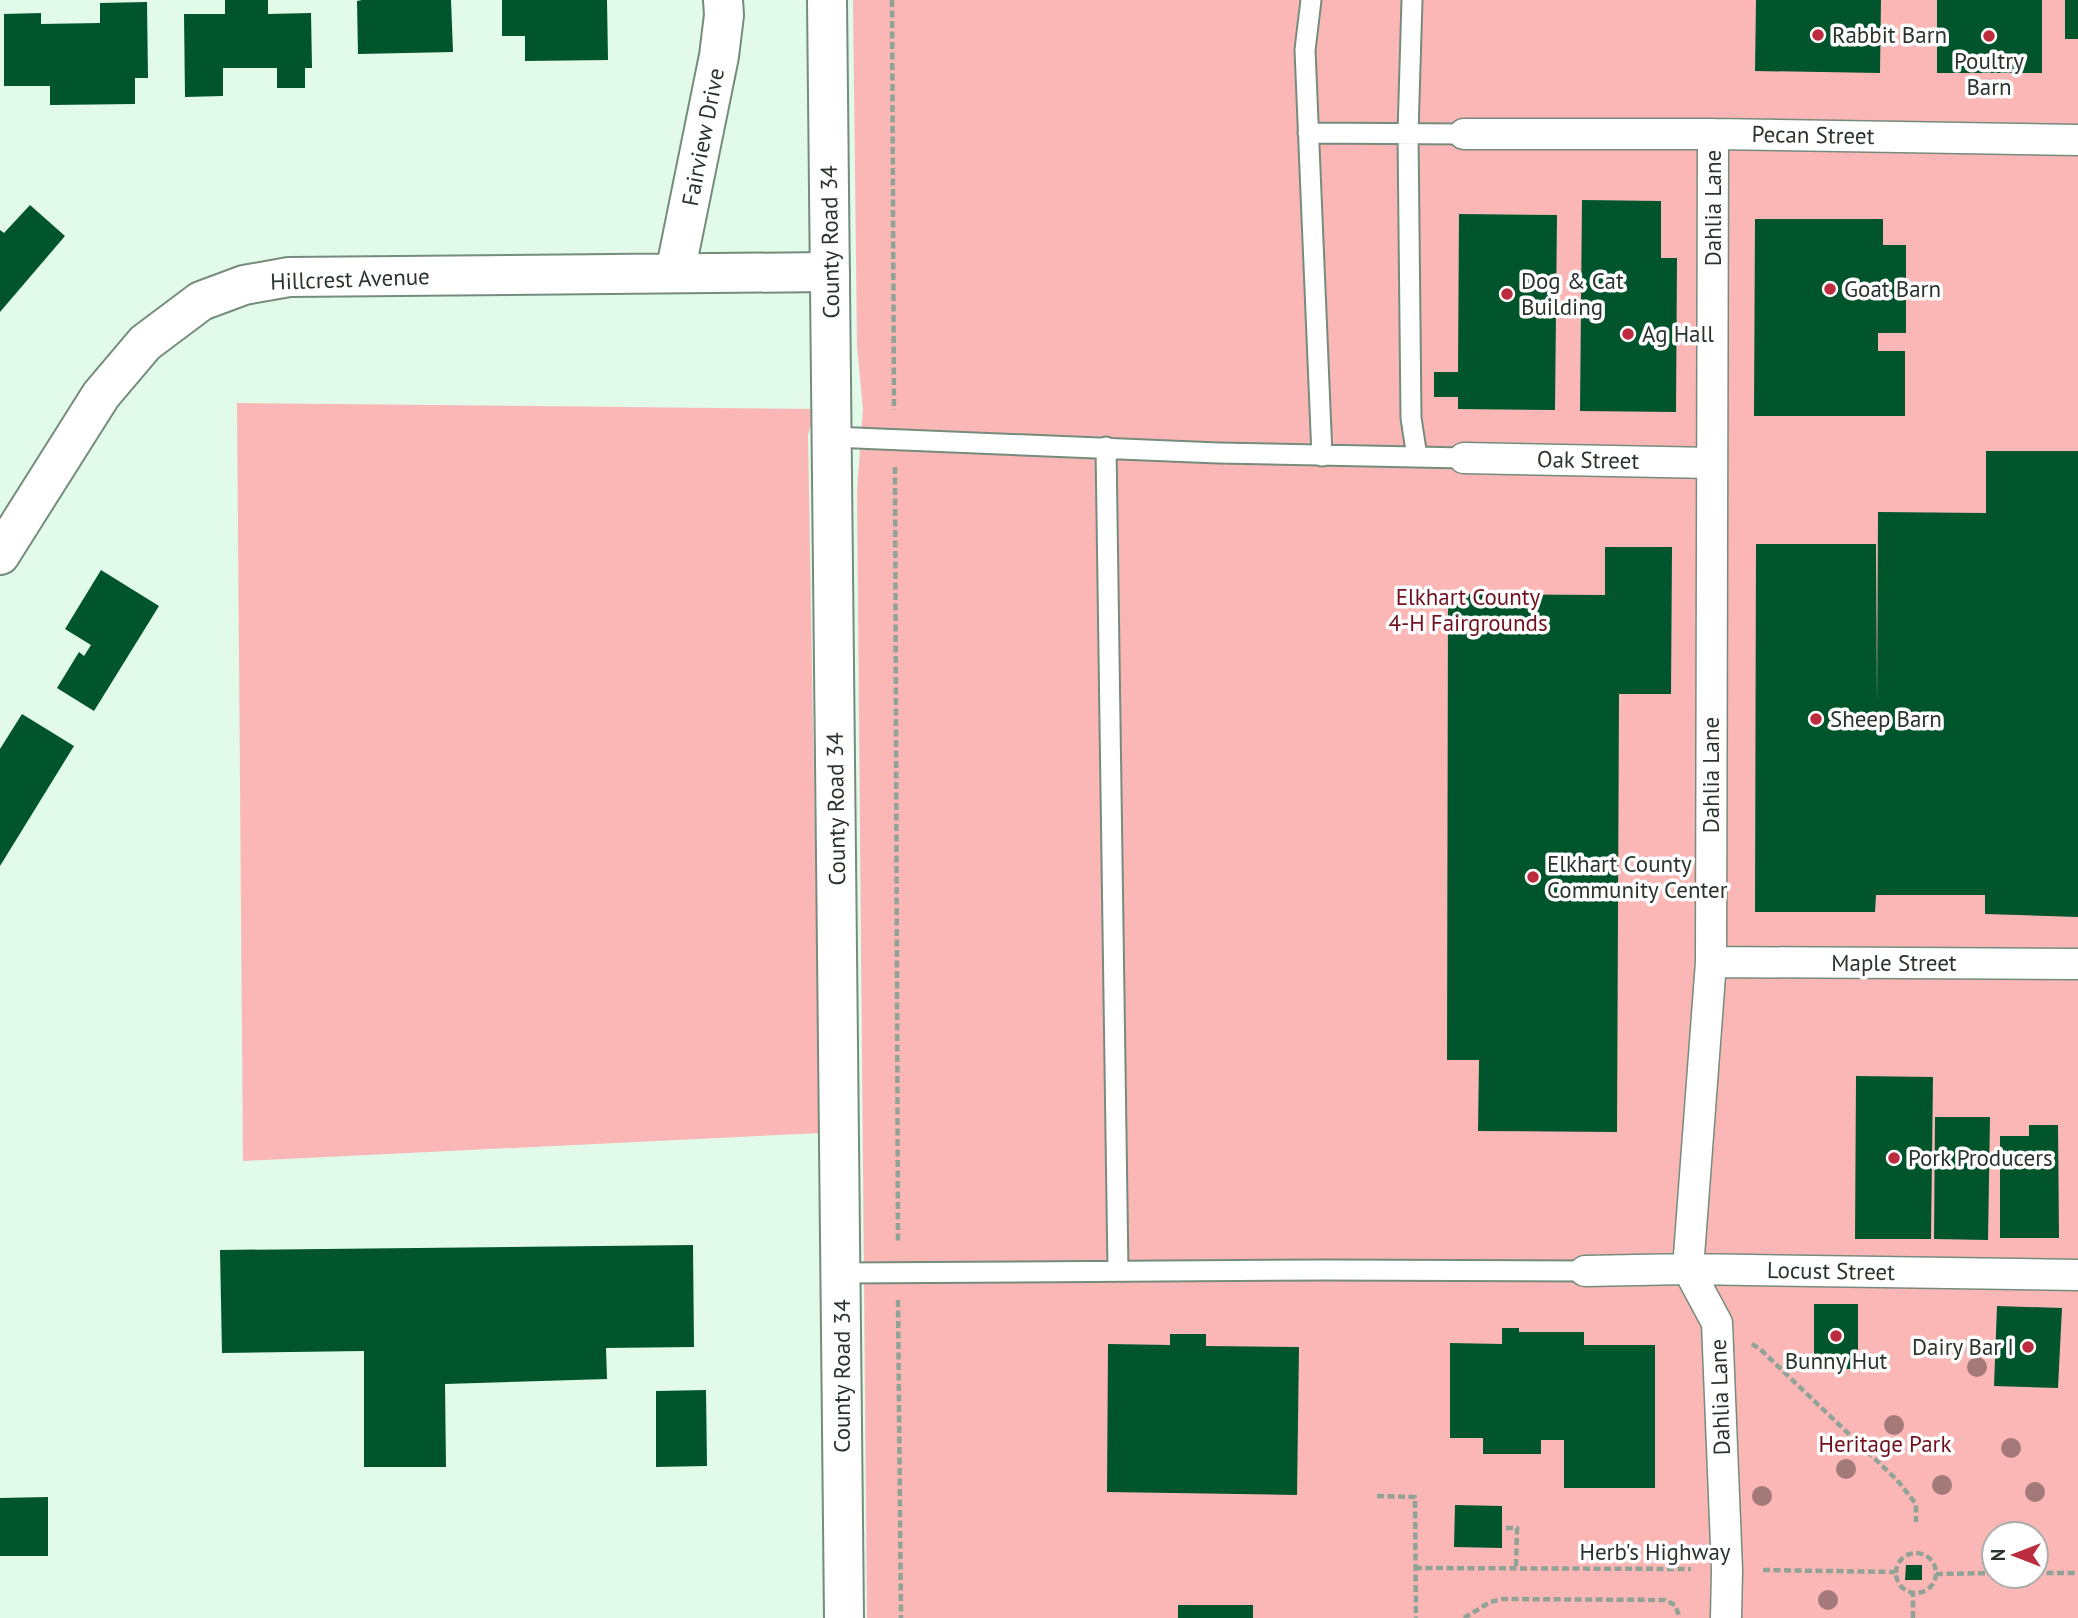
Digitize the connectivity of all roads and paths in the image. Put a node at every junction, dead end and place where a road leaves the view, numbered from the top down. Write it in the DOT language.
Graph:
graph roads {
  1 [pos="723,0"];
  2 [pos="827,0"];
  3 [pos="892,0"];
  4 [pos="1311,0"];
  5 [pos="1412,0"];
  6 [pos="1308,133"];
  7 [pos="1408,133"];
  8 [pos="1464,134"];
  9 [pos="1713,134"];
  10 [pos="2078,140"];
  11 [pos="830,272"];
  12 [pos="675,273"];
  13 [pos="832,437"];
  14 [pos="894,439"];
  15 [pos="1106,447"];
  16 [pos="1322,456"];
  17 [pos="1417,457"];
  18 [pos="1464,458"];
  19 [pos="1712,463"];
  20 [pos="0,555"];
  21 [pos="1711,962"];
  22 [pos="2078,964"];
  23 [pos="1688,1269"];
  24 [pos="1585,1270"];
  25 [pos="1118,1271"];
  26 [pos="842,1273"];
  27 [pos="898,1273"];
  28 [pos="2078,1275"];
  29 [pos="1717,1322"];
  30 [pos="1377,1496"];
  31 [pos="1916,1522"];
  32 [pos="1506,1528"];
  33 [pos="1415,1568"];
  34 [pos="1516,1569"];
  35 [pos="1727,1570"];
  36 [pos="1895,1572"];
  37 [pos="1980,1573"];
  38 [pos="2050,1573"];
  39 [pos="2078,1573"];
  40 [pos="1936,1574"];
  41 [pos="1913,1593"];
  42 [pos="844,1618"];
  43 [pos="901,1618"];
  44 [pos="1416,1618"];
  45 [pos="1464,1618"];
  46 [pos="1681,1618"];
  47 [pos="1726,1618"];
  48 [pos="1913,1618"];
  1 -- 12 [label="street, Fairview Drive"];
  2 -- 11 [label="street, County Road 34"];
  3 -- 14 [label="path"];
  4 -- 6 [label="lane"];
  5 -- 7 [label="lane"];
  6 -- 7 [label="lane"];
  6 -- 16 [label="lane"];
  7 -- 8 [label="lane"];
  7 -- 17 [label="lane"];
  8 -- 9 [label="street, Pecan Street"];
  9 -- 10 [label="street, Pecan Street"];
  9 -- 19 [label="street, Dahlia Lane"];
  11 -- 12 [label="street, Hillcrest Avenue"];
  11 -- 13 [label="street, County Road 34"];
  12 -- 20 [label="street, Hillcrest Avenue"];
  13 -- 14 [label="lane"];
  13 -- 26 [label="street, County Road 34"];
  14 -- 15 [label="lane"];
  14 -- 27 [label="path"];
  15 -- 16 [label="lane"];
  15 -- 25 [label="lane"];
  16 -- 17 [label="lane"];
  17 -- 18 [label="lane"];
  18 -- 19 [label="street, Oak Street"];
  19 -- 21 [label="street, Dahlia Lane"];
  21 -- 22 [label="street, Maple Street"];
  21 -- 23 [label="street, Dahlia Lane"];
  23 -- 24 [label="street, Locust Street"];
  23 -- 28 [label="street, Locust Street"];
  23 -- 29 [label="street, Dahlia Lane"];
  24 -- 25 [label="lane"];
  25 -- 27 [label="lane"];
  26 -- 27 [label="lane"];
  26 -- 42 [label="street, County Road 34"];
  27 -- 43 [label="path"];
  29 -- 31 [label="path"];
  29 -- 35 [label="street, Dahlia Lane"];
  30 -- 33 [label="path"];
  32 -- 34 [label="path"];
  33 -- 34 [label="path, Herb's Highway"];
  33 -- 44 [label="path"];
  34 -- 35 [label="path, Herb's Highway"];
  35 -- 36 [label="path, Herb's Highway"];
  35 -- 47 [label="street, Dahlia Lane"];
  36 -- 40 [label="path"];
  36 -- 41 [label="path"];
  37 -- 40 [label="path"];
  38 -- 39 [label="path"];
  40 -- 41 [label="path"];
  41 -- 48 [label="path"];
  45 -- 46 [label="path"];
}
